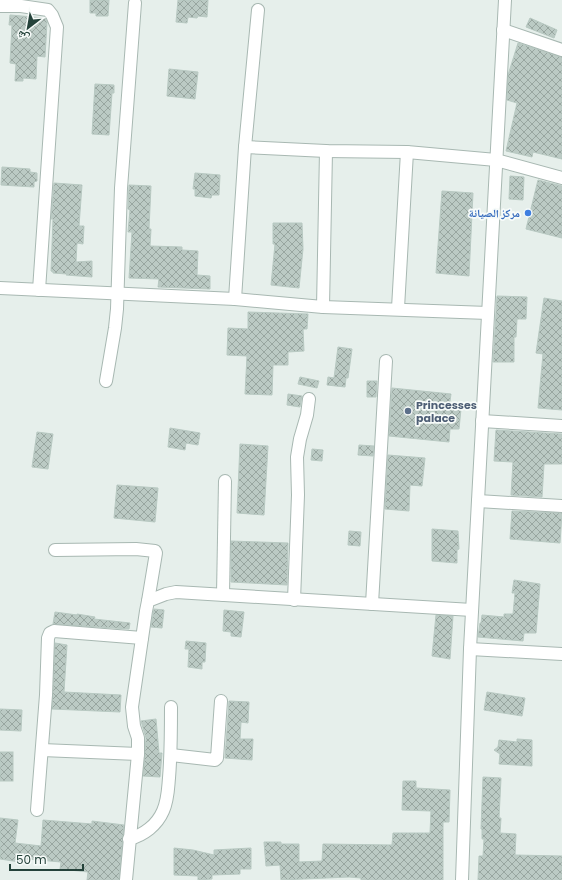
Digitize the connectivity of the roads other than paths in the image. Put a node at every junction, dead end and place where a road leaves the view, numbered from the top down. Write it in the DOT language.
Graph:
graph roads {
  1 [pos="505,0"];
  2 [pos="135,3"];
  3 [pos="0,6"];
  4 [pos="258,10"];
  5 [pos="503,30"];
  6 [pos="562,50"];
  7 [pos="244,147"];
  8 [pos="326,150"];
  9 [pos="407,152"];
  10 [pos="496,160"];
  11 [pos="562,178"];
  12 [pos="0,288"];
  13 [pos="39,290"];
  14 [pos="118,294"];
  15 [pos="235,299"];
  16 [pos="323,307"];
  17 [pos="398,308"];
  18 [pos="488,313"];
  19 [pos="386,361"];
  20 [pos="106,382"];
  21 [pos="309,399"];
  22 [pos="482,421"];
  23 [pos="562,426"];
  24 [pos="225,481"];
  25 [pos="478,501"];
  26 [pos="562,506"];
  27 [pos="55,550"];
  28 [pos="223,595"];
  29 [pos="294,600"];
  30 [pos="148,601"];
  31 [pos="372,604"];
  32 [pos="472,610"];
  33 [pos="142,638"];
  34 [pos="470,649"];
  35 [pos="562,654"];
  36 [pos="221,701"];
  37 [pos="171,707"];
  38 [pos="42,750"];
  39 [pos="138,754"];
  40 [pos="171,756"];
  41 [pos="37,810"];
  42 [pos="129,839"];
  43 [pos="126,880"];
  44 [pos="462,880"];
  1 -- 5 [label="street"];
  2 -- 14 [label="street"];
  3 -- 13 [label="street"];
  4 -- 7 [label="street"];
  5 -- 6 [label="street"];
  5 -- 10 [label="street"];
  7 -- 8 [label="street"];
  7 -- 15 [label="street"];
  8 -- 9 [label="street"];
  8 -- 16 [label="street"];
  9 -- 10 [label="street"];
  9 -- 17 [label="street"];
  10 -- 11 [label="street"];
  10 -- 18 [label="street"];
  12 -- 13 [label="street"];
  13 -- 14 [label="street"];
  14 -- 15 [label="street"];
  14 -- 20 [label="street"];
  15 -- 16 [label="street"];
  16 -- 17 [label="street"];
  17 -- 18 [label="street"];
  18 -- 22 [label="street"];
  19 -- 31 [label="street"];
  21 -- 29 [label="street"];
  22 -- 23 [label="street"];
  22 -- 25 [label="street"];
  24 -- 28 [label="street"];
  25 -- 26 [label="street"];
  25 -- 32 [label="street"];
  27 -- 30 [label="street"];
  28 -- 29 [label="street"];
  28 -- 30 [label="street"];
  29 -- 31 [label="street"];
  30 -- 33 [label="street"];
  31 -- 32 [label="street"];
  32 -- 34 [label="street"];
  33 -- 38 [label="street"];
  33 -- 39 [label="street"];
  34 -- 35 [label="street"];
  34 -- 44 [label="street"];
  36 -- 40 [label="street"];
  37 -- 40 [label="street"];
  38 -- 39 [label="street"];
  38 -- 41 [label="street"];
  39 -- 42 [label="street"];
  40 -- 42 [label="street"];
  42 -- 43 [label="street"];
}
